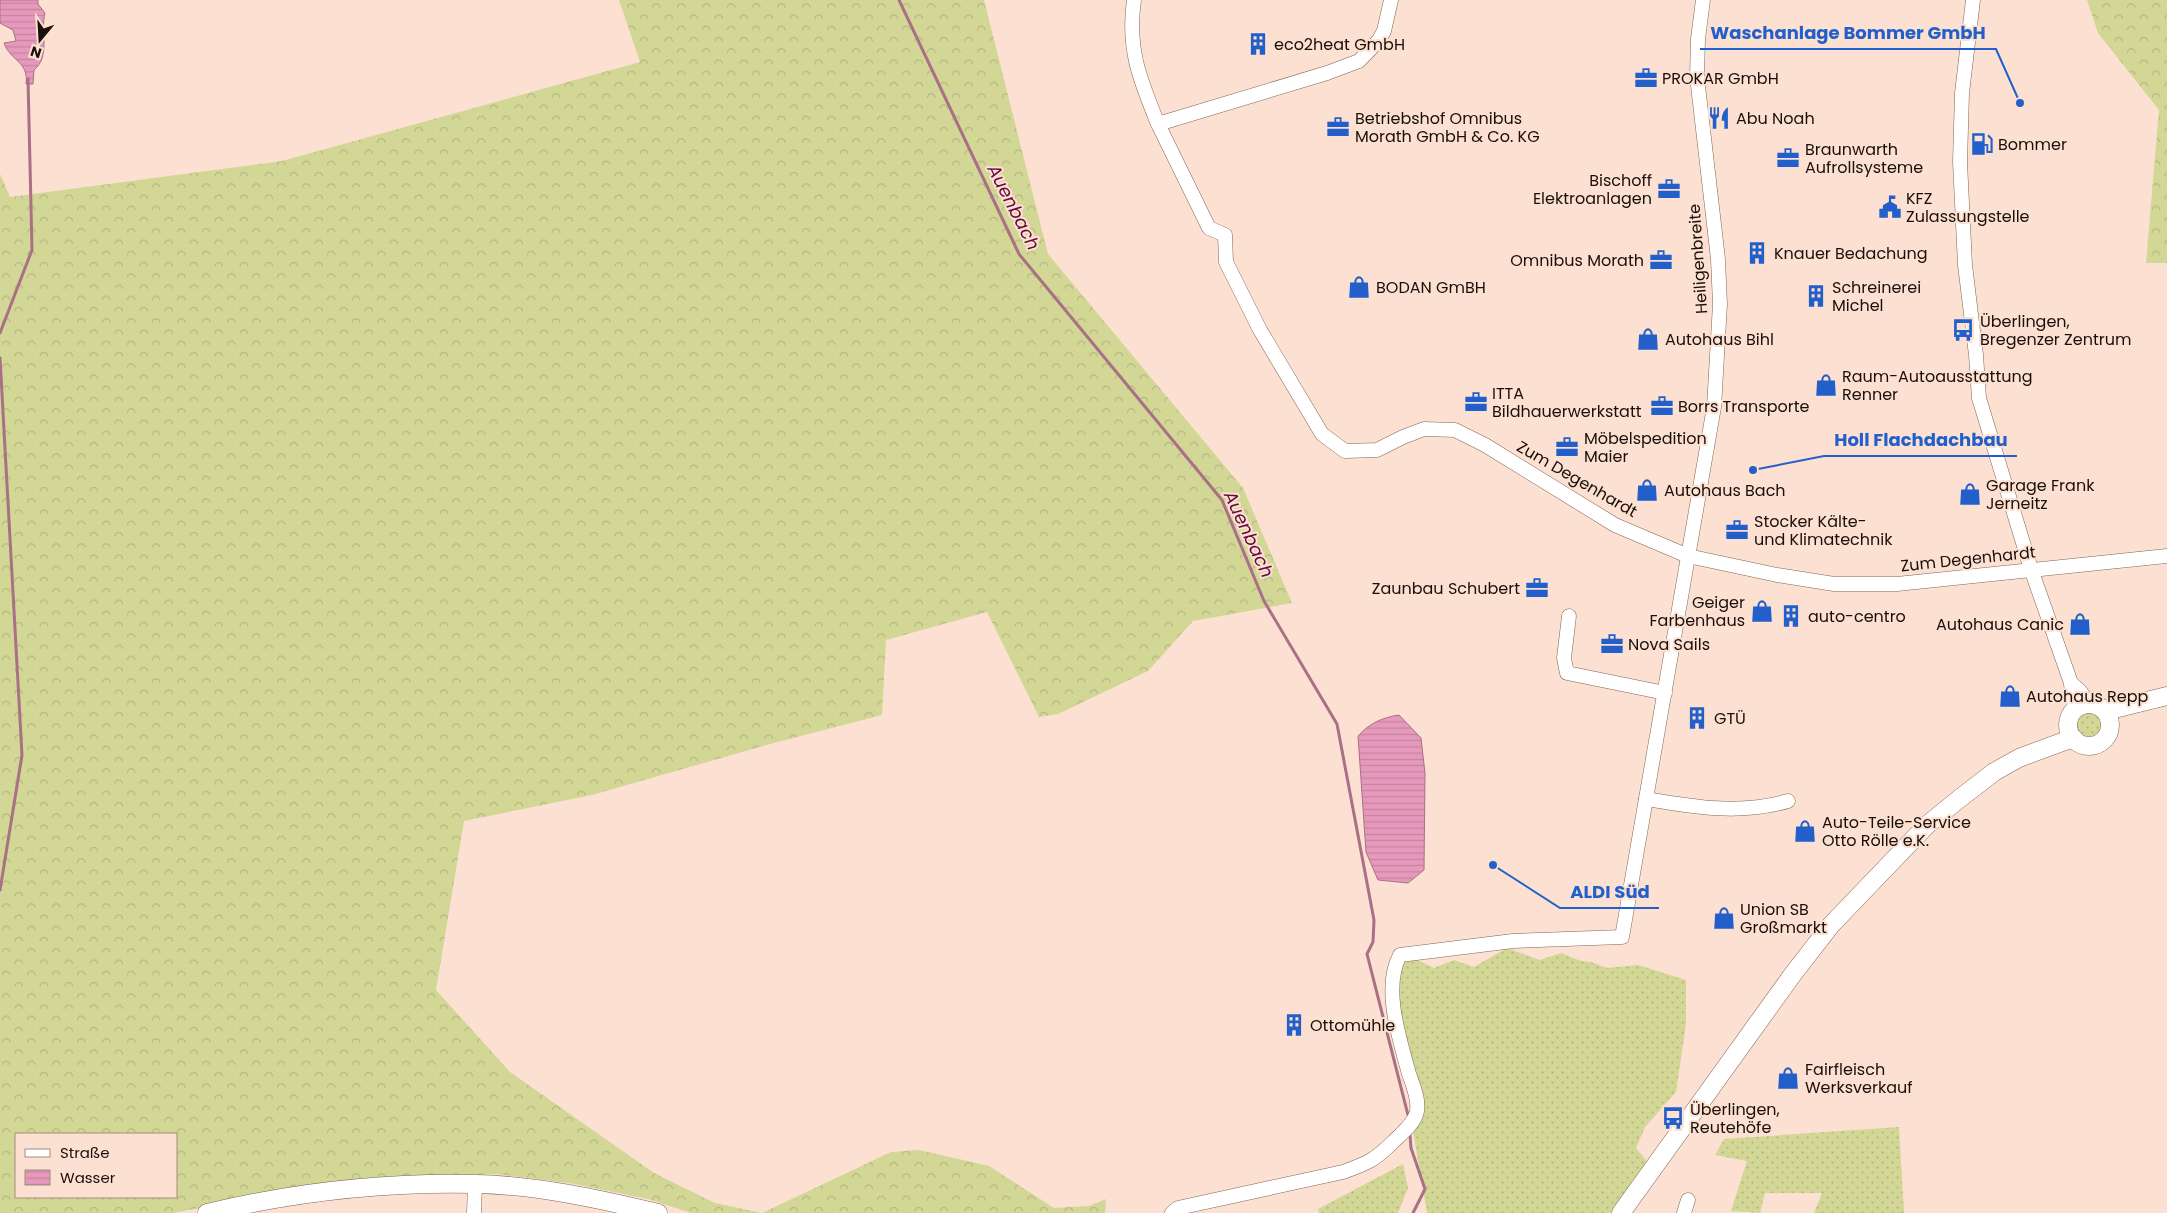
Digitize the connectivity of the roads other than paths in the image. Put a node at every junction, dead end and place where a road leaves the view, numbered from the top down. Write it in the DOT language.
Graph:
graph roads {
  1 [pos="1134,0"];
  2 [pos="1391,0"];
  3 [pos="1703,0"];
  4 [pos="1973,0"];
  5 [pos="1158,124"];
  6 [pos="1688,556"];
  7 [pos="2167,556"];
  8 [pos="2031,570"];
  9 [pos="1569,616"];
  10 [pos="1665,693"];
  11 [pos="2165,696"];
  12 [pos="2082,706"];
  13 [pos="2109,718"];
  14 [pos="2070,734"];
  15 [pos="1646,799"];
  16 [pos="1788,801"];
  17 [pos="475,1184"];
  18 [pos="207,1213"];
  19 [pos="474,1213"];
  20 [pos="658,1213"];
  21 [pos="1172,1213"];
  22 [pos="1621,1213"];
  1 -- 5 [label="street"];
  2 -- 5 [label="street"];
  3 -- 6 [label="street, Heiligenbreite"];
  4 -- 8 [label="street"];
  5 -- 6 [label="street, Zum Degenhardt"];
  6 -- 8 [label="street, Zum Degenhardt"];
  6 -- 10 [label="street, Heiligenbreite"];
  7 -- 8 [label="street, Zum Degenhardt"];
  8 -- 12 [label="street"];
  9 -- 10 [label="street"];
  10 -- 15 [label="street, Heiligenbreite"];
  11 -- 13 [label="main road"];
  12 -- 13 [label="main road"];
  12 -- 14 [label="main road"];
  13 -- 14 [label="main road"];
  14 -- 22 [label="main road"];
  15 -- 16 [label="street"];
  15 -- 21 [label="street, Heiligenbreite"];
  17 -- 18 [label="main road"];
  17 -- 19 [label="street"];
  17 -- 20 [label="main road"];
}
